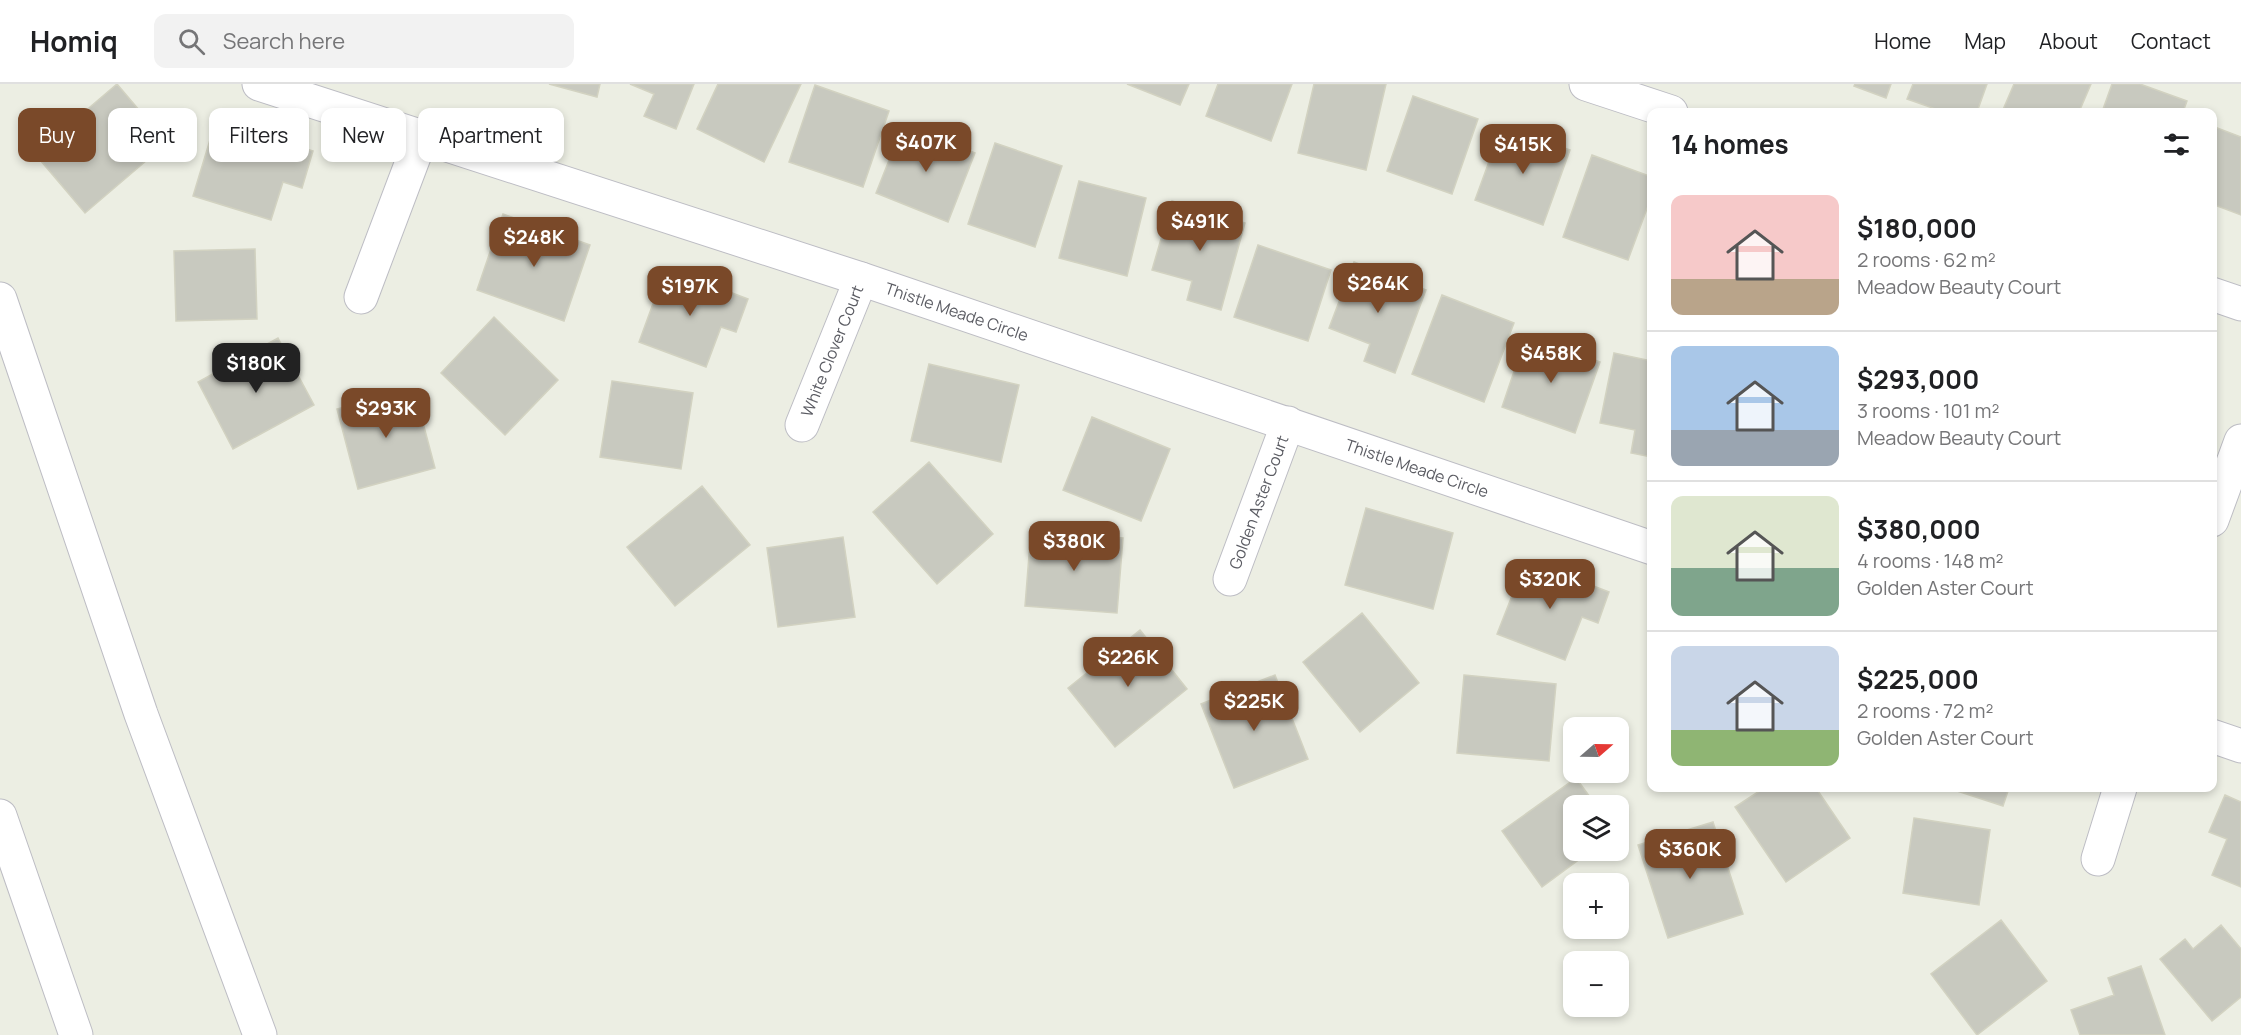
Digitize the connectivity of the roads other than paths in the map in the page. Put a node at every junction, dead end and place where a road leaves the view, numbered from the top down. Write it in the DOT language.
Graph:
graph roads {
  1 [pos="259,84"];
  2 [pos="1586,84"];
  3 [pos="1659,108"];
  4 [pos="418,137"];
  5 [pos="418,146"];
  6 [pos="496,162"];
  7 [pos="861,279"];
  8 [pos="2217,296"];
  9 [pos="361,297"];
  10 [pos="0,299"];
  11 [pos="2241,304"];
  12 [pos="1288,423"];
  13 [pos="802,425"];
  14 [pos="2241,441"];
  15 [pos="2217,506"];
  16 [pos="1647,546"];
  17 [pos="1230,579"];
  18 [pos="2217,738"];
  19 [pos="2241,746"];
  20 [pos="2119,792"];
  21 [pos="0,816"];
  22 [pos="2098,859"];
  23 [pos="76,1035"];
  24 [pos="260,1035"];
  1 -- 4 [label="street, Thistle Meade Circle"];
  2 -- 3 [label="street"];
  5 -- 9 [label="street"];
  6 -- 7 [label="street, Thistle Meade Circle"];
  7 -- 12 [label="street, Thistle Meade Circle"];
  7 -- 13 [label="street, White Clover Court"];
  8 -- 11 [label="street"];
  10 -- 24 [label="street"];
  12 -- 16 [label="street, Thistle Meade Circle"];
  12 -- 17 [label="street, Golden Aster Court"];
  14 -- 15 [label="street"];
  18 -- 19 [label="street"];
  20 -- 22 [label="street"];
  21 -- 23 [label="street"];
}
